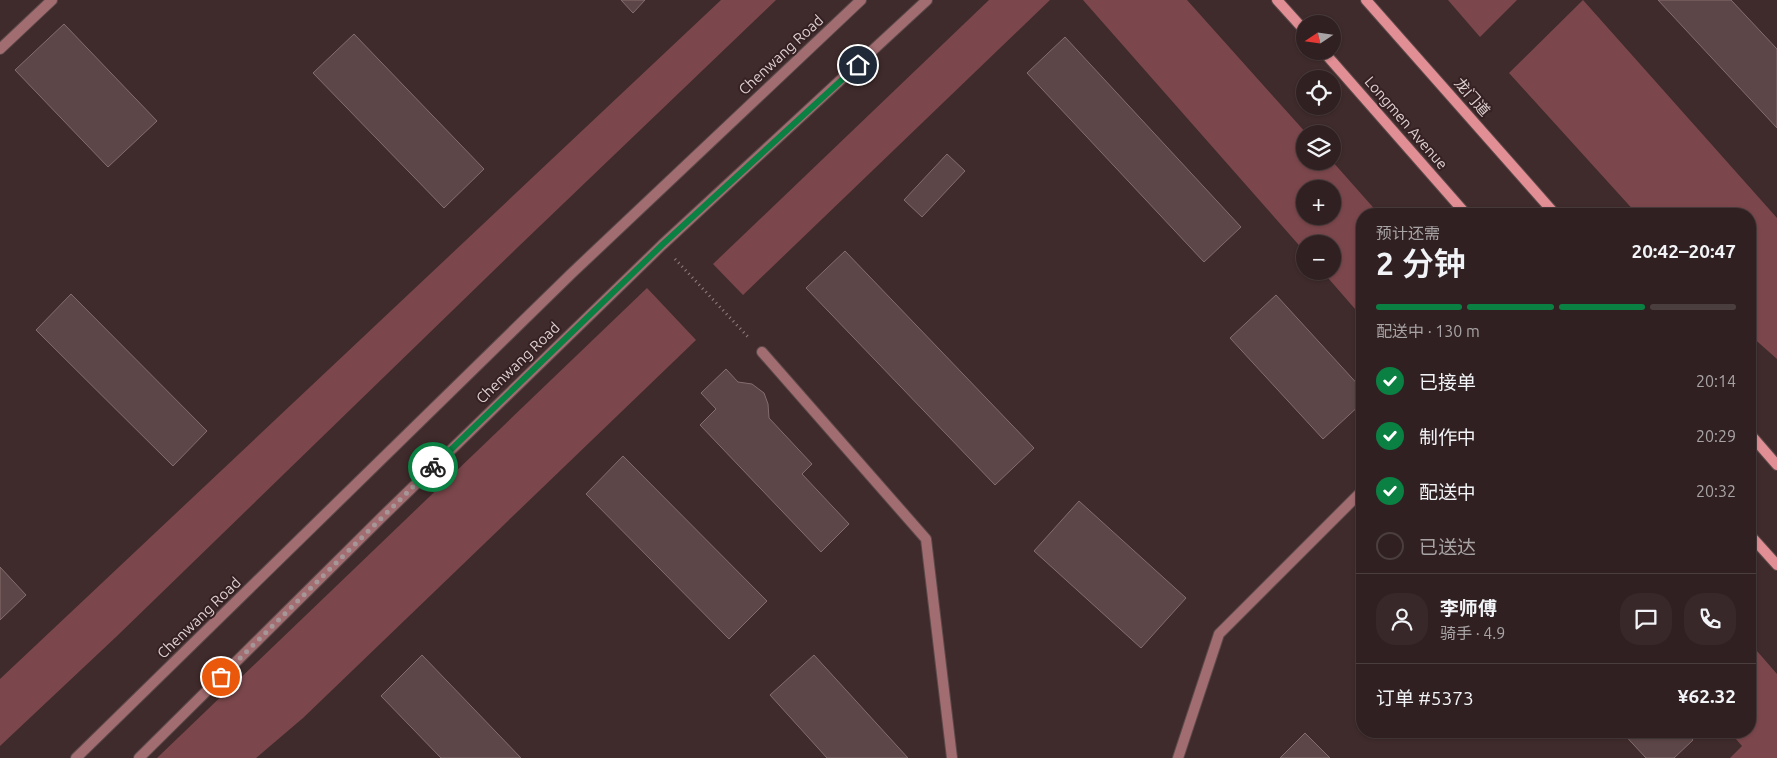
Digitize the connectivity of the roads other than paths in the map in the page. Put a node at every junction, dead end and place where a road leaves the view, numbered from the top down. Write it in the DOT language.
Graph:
graph roads {
  1 [pos="52,0"];
  2 [pos="861,0"];
  3 [pos="928,0"];
  4 [pos="1277,0"];
  5 [pos="1366,0"];
  6 [pos="1296,21"];
  7 [pos="0,49"];
  8 [pos="1331,60"];
  9 [pos="1461,208"];
  10 [pos="1550,208"];
  11 [pos="762,352"];
  12 [pos="1756,441"];
  13 [pos="1777,465"];
  14 [pos="1356,497"];
  15 [pos="1756,542"];
  16 [pos="1777,565"];
  17 [pos="76,758"];
  18 [pos="139,758"];
  19 [pos="952,758"];
  20 [pos="1178,758"];
  1 -- 7 [label="street"];
  2 -- 17 [label="street, Chenwang Road"];
  3 -- 18 [label="street, Chenwang Road"];
  4 -- 6 [label="main road"];
  5 -- 10 [label="main road, 龙门道"];
  8 -- 9 [label="main road, Longmen Avenue"];
  11 -- 19 [label="street"];
  12 -- 13 [label="main road"];
  14 -- 20 [label="street"];
  15 -- 16 [label="main road"];
}
